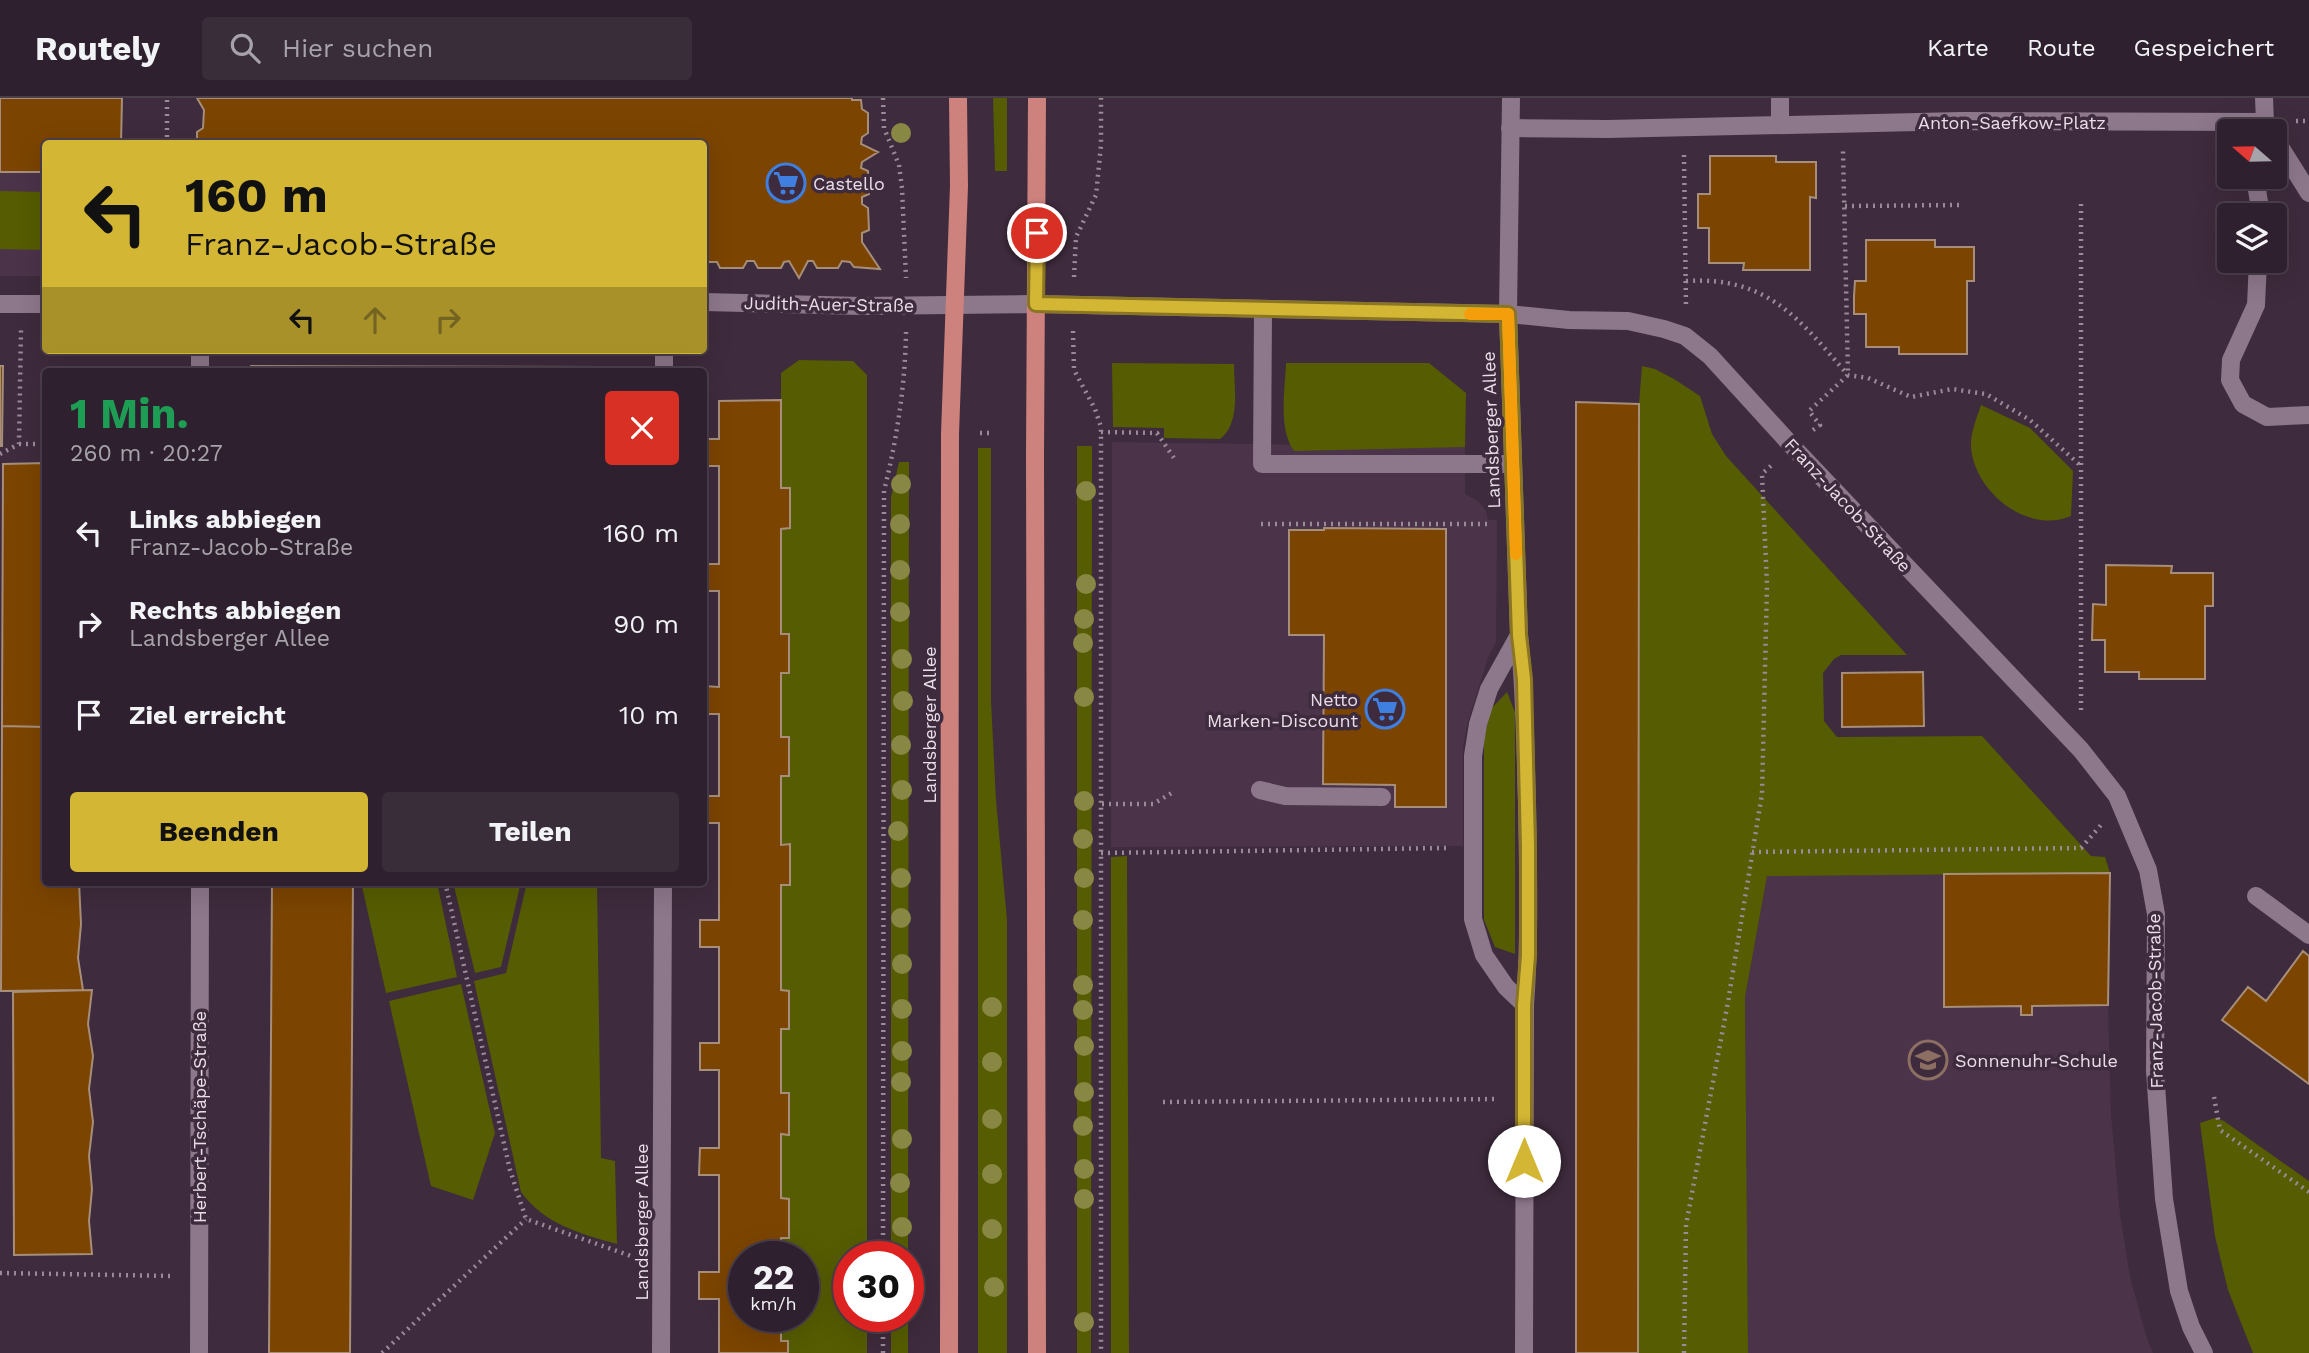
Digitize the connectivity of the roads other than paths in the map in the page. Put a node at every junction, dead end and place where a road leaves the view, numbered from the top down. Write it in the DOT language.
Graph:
graph roads {
  1 [pos="958,98"];
  2 [pos="1037,98"];
  3 [pos="1511,98"];
  4 [pos="1780,98"];
  5 [pos="2264,98"];
  6 [pos="2267,119"];
  7 [pos="1780,124"];
  8 [pos="2217,126"];
  9 [pos="1510,128"];
  10 [pos="2287,158"];
  11 [pos="2309,193"];
  12 [pos="2257,273"];
  13 [pos="707,302"];
  14 [pos="0,304"];
  15 [pos="42,304"];
  16 [pos="1036,304"];
  17 [pos="955,305"];
  18 [pos="1263,310"];
  19 [pos="1508,314"];
  20 [pos="2309,415"];
  21 [pos="1513,464"];
  22 [pos="1519,635"];
  23 [pos="1260,790"];
  24 [pos="1382,797"];
  25 [pos="200,886"];
  26 [pos="663,886"];
  27 [pos="2256,896"];
  28 [pos="2309,934"];
  29 [pos="1524,1005"];
  30 [pos="199,1353"];
  31 [pos="661,1353"];
  32 [pos="950,1353"];
  33 [pos="1037,1353"];
  34 [pos="1524,1353"];
  35 [pos="2204,1353"];
  1 -- 17 [label="main road, Landsberger Allee"];
  2 -- 16 [label="main road"];
  3 -- 9 [label="street, Landsberger Allee"];
  4 -- 7 [label="street"];
  5 -- 6 [label="street, Anton-Saefkow-Platz"];
  7 -- 8 [label="street, Anton-Saefkow-Platz"];
  7 -- 9 [label="street, Anton-Saefkow-Platz"];
  9 -- 19 [label="street, Landsberger Allee"];
  10 -- 11 [label="street"];
  12 -- 20 [label="street"];
  13 -- 17 [label="street, Judith-Auer-Straße"];
  14 -- 15 [label="street"];
  16 -- 17 [label="street, Franz-Jacob-Straße"];
  16 -- 18 [label="street, Franz-Jacob-Straße"];
  16 -- 33 [label="main road"];
  17 -- 32 [label="main road, Landsberger Allee"];
  18 -- 19 [label="street, Franz-Jacob-Straße"];
  18 -- 21 [label="street"];
  19 -- 21 [label="street, Landsberger Allee"];
  19 -- 35 [label="street, Franz-Jacob-Straße"];
  21 -- 22 [label="street, Landsberger Allee"];
  22 -- 29 [label="street, Landsberger Allee"];
  22 -- 29 [label="street"];
  23 -- 24 [label="street"];
  25 -- 30 [label="street, Herbert-Tschäpe-Straße"];
  26 -- 31 [label="street, Landsberger Allee"];
  27 -- 28 [label="street"];
  29 -- 34 [label="street, Landsberger Allee"];
}
